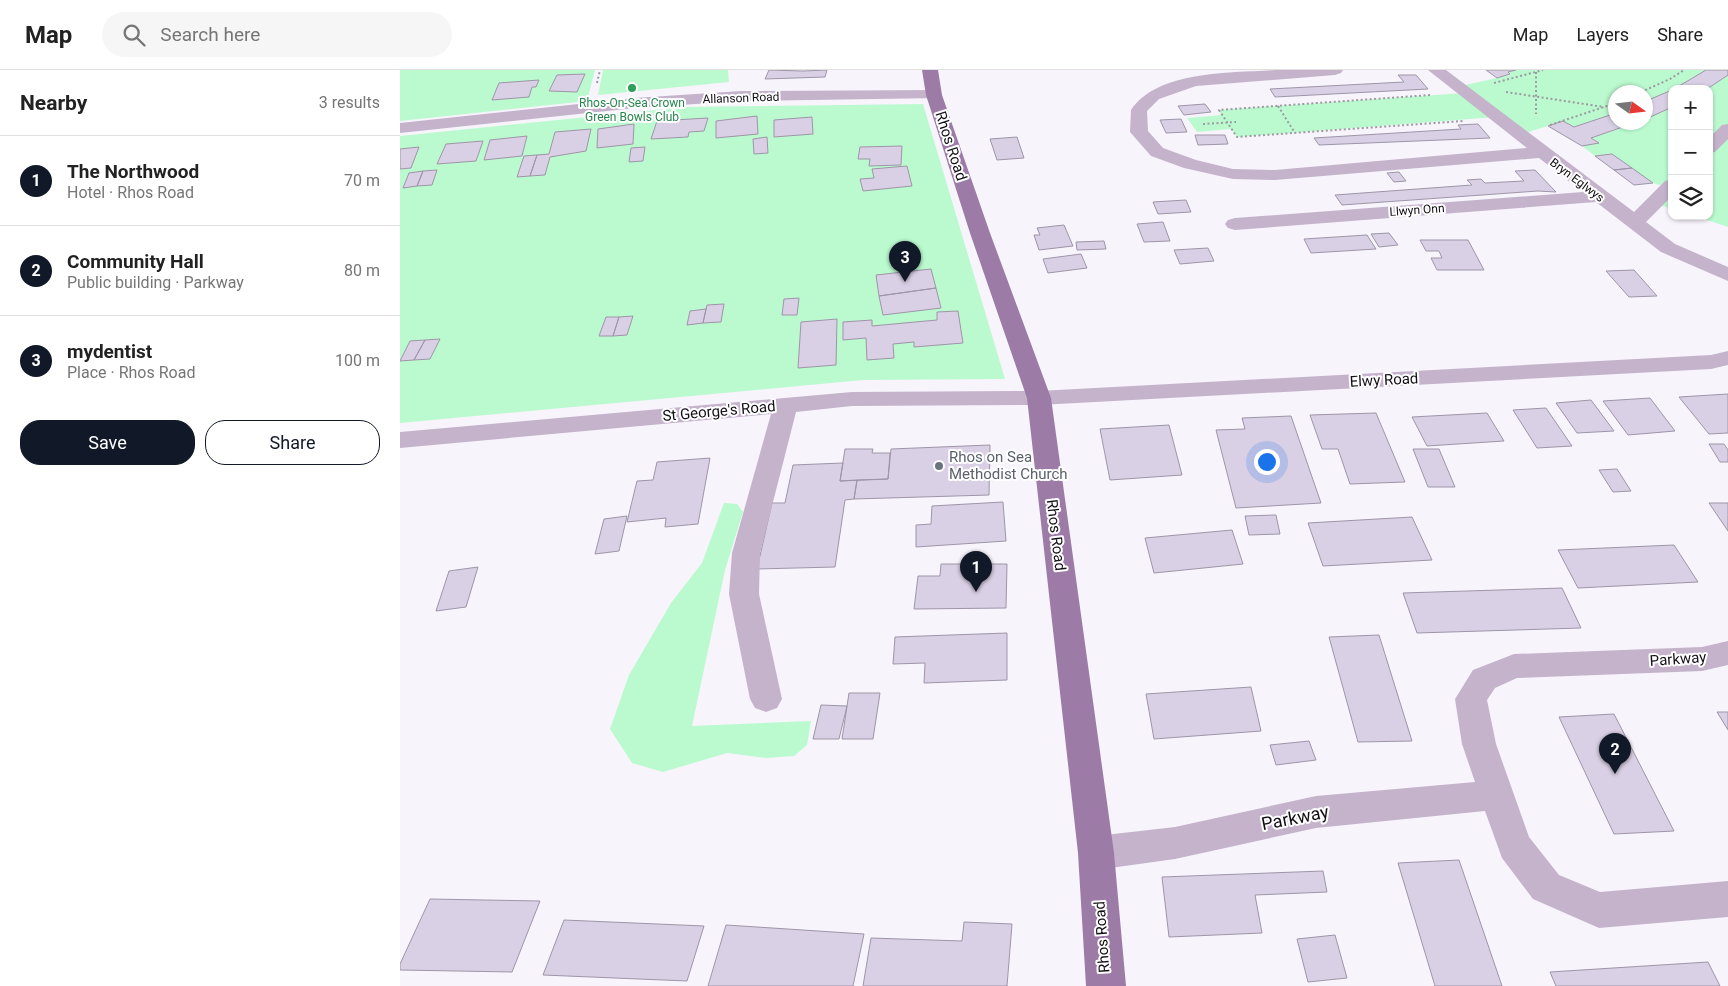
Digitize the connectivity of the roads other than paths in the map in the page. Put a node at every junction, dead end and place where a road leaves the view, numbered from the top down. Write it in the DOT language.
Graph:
graph roads {
  1 [pos="1335,70"];
  2 [pos="1436,70"];
  3 [pos="932,82"];
  4 [pos="400,128"];
  5 [pos="1728,129"];
  6 [pos="1713,144"];
  7 [pos="1541,152"];
  8 [pos="1668,189"];
  9 [pos="1598,196"];
  10 [pos="1634,222"];
  11 [pos="1235,224"];
  12 [pos="1728,274"];
  13 [pos="1728,358"];
  14 [pos="1039,398"];
  15 [pos="786,405"];
  16 [pos="400,440"];
  17 [pos="1728,653"];
  18 [pos="766,699"];
  19 [pos="1497,795"];
  20 [pos="1096,853"];
  21 [pos="1728,899"];
  22 [pos="1106,986"];
  1 -- 7 [label="street"];
  2 -- 7 [label="street, Bryn Eglwys"];
  3 -- 4 [label="street, Allanson Road"];
  3 -- 14 [label="main road, Rhos Road"];
  5 -- 6 [label="street"];
  7 -- 9 [label="street, Bryn Eglwys"];
  8 -- 10 [label="street"];
  9 -- 10 [label="street, Bryn Eglwys"];
  9 -- 11 [label="street, Llwyn Onn"];
  10 -- 12 [label="street, Bryn Eglwys"];
  13 -- 14 [label="street, Elwy Road"];
  14 -- 15 [label="street, St George's Road"];
  14 -- 20 [label="main road, Rhos Road"];
  15 -- 16 [label="street, St George's Road"];
  15 -- 18 [label="street"];
  17 -- 19 [label="street, Parkway"];
  19 -- 20 [label="street, Parkway"];
  19 -- 21 [label="street, Parkway"];
  20 -- 22 [label="main road, Rhos Road"];
}
